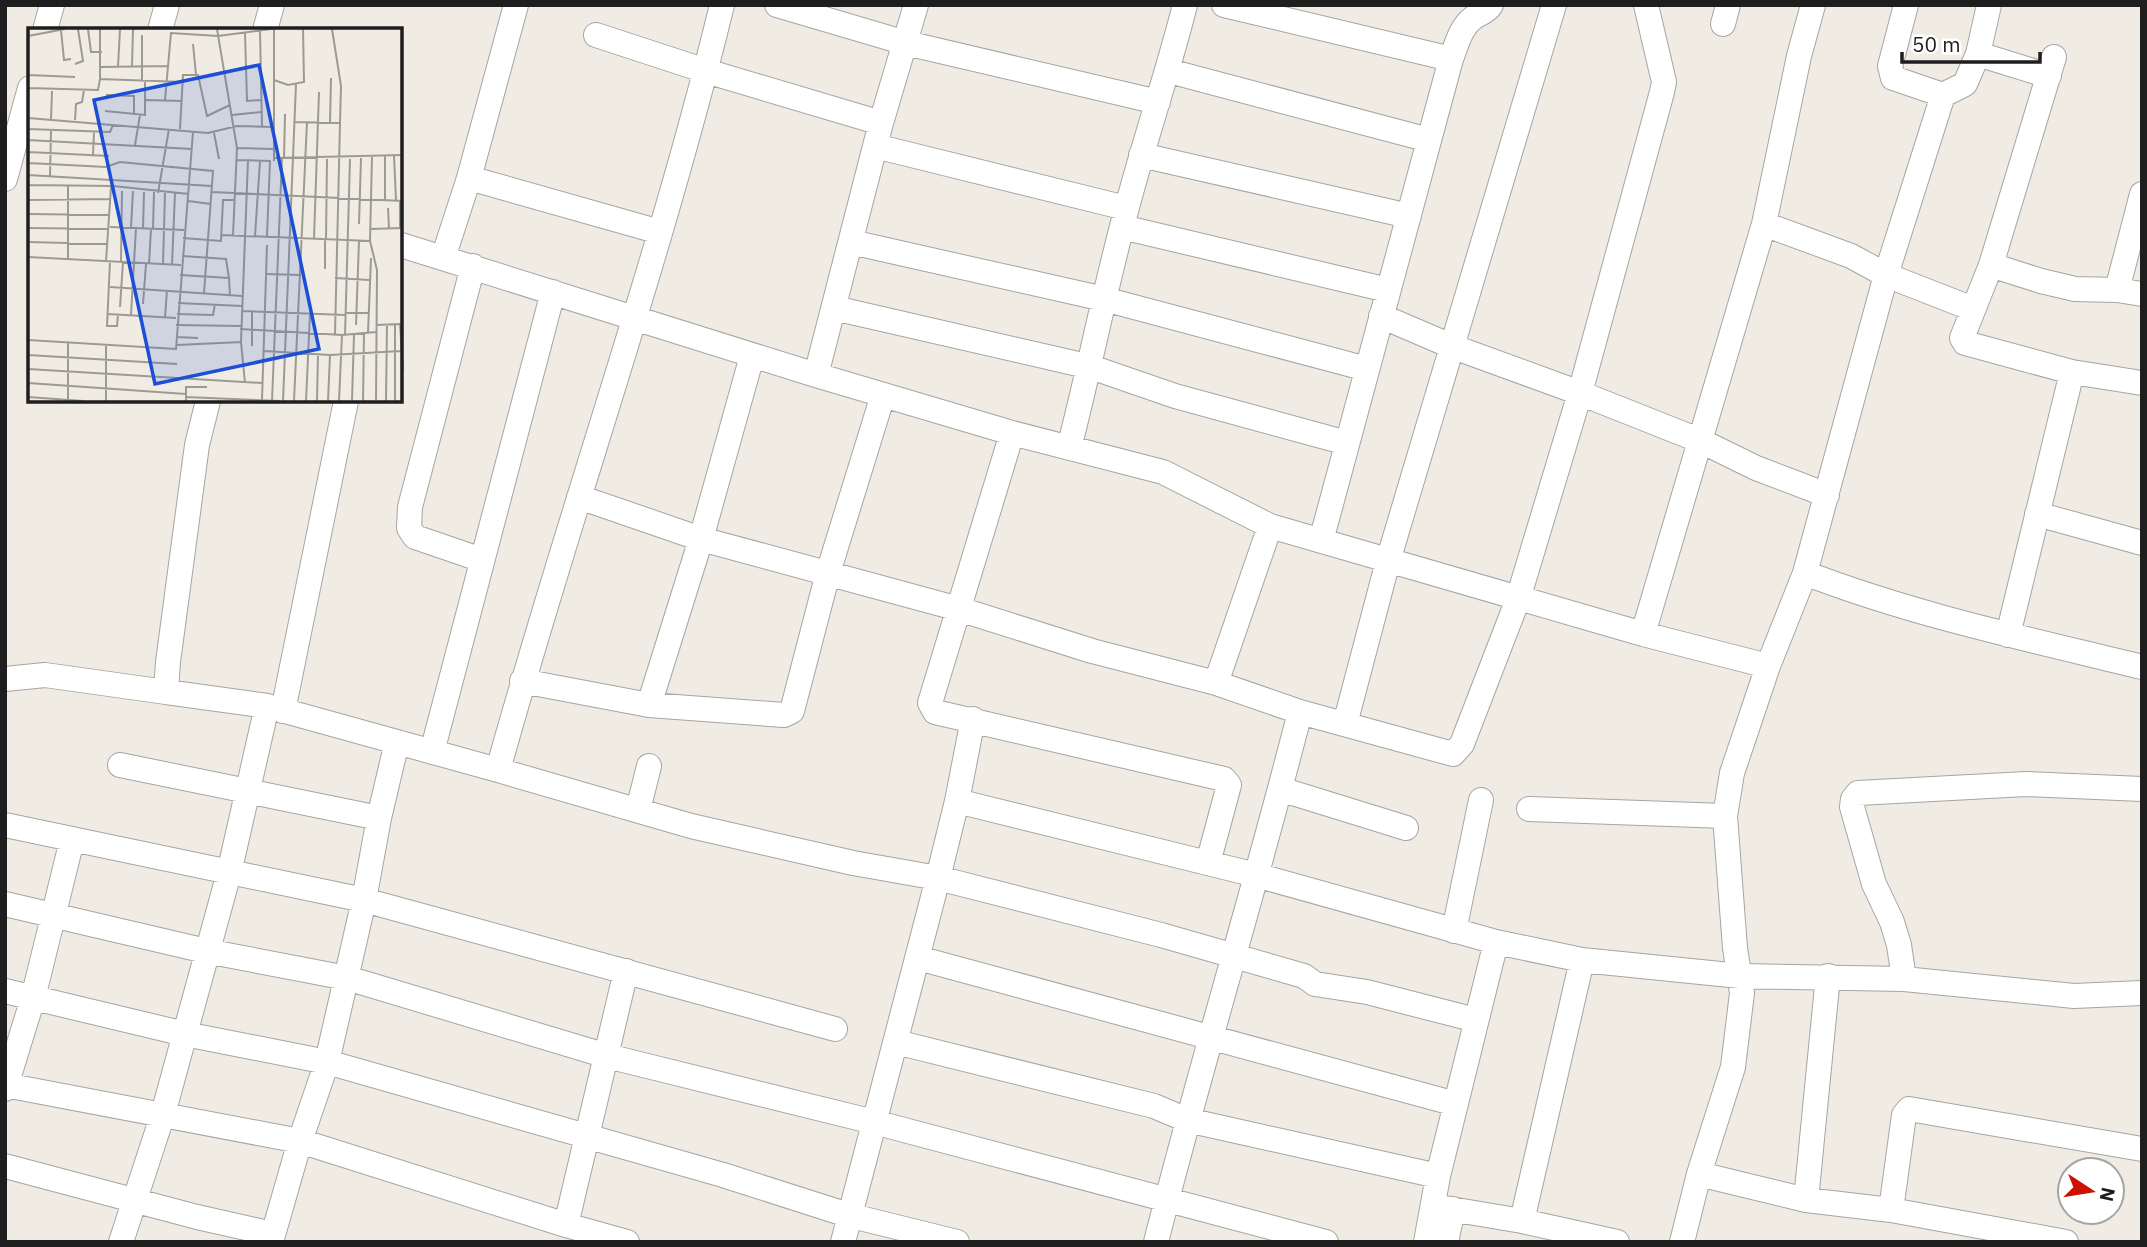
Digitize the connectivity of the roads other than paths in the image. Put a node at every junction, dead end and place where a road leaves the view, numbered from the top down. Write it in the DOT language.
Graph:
graph roads {
  1 [pos="52,5"];
  2 [pos="167,5"];
  3 [pos="272,5"];
  4 [pos="516,5"];
  5 [pos="722,5"];
  6 [pos="777,5"];
  7 [pos="916,5"];
  8 [pos="1185,5"];
  9 [pos="1224,5"];
  10 [pos="1491,5"];
  11 [pos="1554,5"];
  12 [pos="1646,5"];
  13 [pos="1813,5"];
  14 [pos="1906,5"];
  15 [pos="1989,5"];
  16 [pos="46,28"];
  17 [pos="161,28"];
  18 [pos="266,28"];
  19 [pos="596,35"];
  20 [pos="906,43"];
  21 [pos="1978,54"];
  22 [pos="1451,59"];
  23 [pos="706,71"];
  24 [pos="1168,71"];
  25 [pos="28,95"];
  26 [pos="1943,95"];
  27 [pos="1158,102"];
  28 [pos="878,134"];
  29 [pos="1429,140"];
  30 [pos="1141,155"];
  31 [pos="469,178"];
  32 [pos="5,179"];
  33 [pos="2142,194"];
  34 [pos="1409,216"];
  35 [pos="1124,218"];
  36 [pos="1764,224"];
  37 [pos="660,232"];
  38 [pos="851,242"];
  39 [pos="402,245"];
  40 [pos="443,258"];
  41 [pos="1991,265"];
  42 [pos="473,267"];
  43 [pos="1886,275"];
  44 [pos="1388,290"];
  45 [pos="2117,290"];
  46 [pos="553,292"];
  47 [pos="2142,294"];
  48 [pos="1104,299"];
  49 [pos="834,308"];
  50 [pos="1973,309"];
  51 [pos="1381,316"];
  52 [pos="634,320"];
  53 [pos="1451,346"];
  54 [pos="752,356"];
  55 [pos="1090,367"];
  56 [pos="1367,369"];
  57 [pos="2073,372"];
  58 [pos="816,375"];
  59 [pos="2142,383"];
  60 [pos="1580,393"];
  61 [pos="883,395"];
  62 [pos="208,402"];
  63 [pos="346,402"];
  64 [pos="1013,433"];
  65 [pos="1701,441"];
  66 [pos="1347,443"];
  67 [pos="1069,448"];
  68 [pos="1827,495"];
  69 [pos="579,497"];
  70 [pos="2037,514"];
  71 [pos="1270,526"];
  72 [pos="701,538"];
  73 [pos="1321,541"];
  74 [pos="2142,543"];
  75 [pos="482,560"];
  76 [pos="1388,561"];
  77 [pos="828,573"];
  78 [pos="1805,573"];
  79 [pos="1518,599"];
  80 [pos="959,609"];
  81 [pos="1643,634"];
  82 [pos="2008,635"];
  83 [pos="1768,666"];
  84 [pos="2142,667"];
  85 [pos="5,679"];
  86 [pos="522,681"];
  87 [pos="1216,683"];
  88 [pos="166,692"];
  89 [pos="649,705"];
  90 [pos="275,709"];
  91 [pos="1300,712"];
  92 [pos="973,719"];
  93 [pos="1345,724"];
  94 [pos="397,742"];
  95 [pos="432,752"];
  96 [pos="120,765"];
  97 [pos="649,766"];
  98 [pos="498,770"];
  99 [pos="1280,789"];
  100 [pos="2142,789"];
  101 [pos="249,791"];
  102 [pos="1481,800"];
  103 [pos="957,801"];
  104 [pos="1529,809"];
  105 [pos="638,810"];
  106 [pos="1725,816"];
  107 [pos="379,818"];
  108 [pos="5,825"];
  109 [pos="1406,828"];
  110 [pos="72,840"];
  111 [pos="1208,863"];
  112 [pos="229,873"];
  113 [pos="1256,875"];
  114 [pos="938,878"];
  115 [pos="364,900"];
  116 [pos="5,904"];
  117 [pos="52,915"];
  118 [pos="1454,931"];
  119 [pos="1496,942"];
  120 [pos="206,951"];
  121 [pos="1233,956"];
  122 [pos="918,958"];
  123 [pos="1582,960"];
  124 [pos="626,971"];
  125 [pos="1740,976"];
  126 [pos="1828,976"];
  127 [pos="347,978"];
  128 [pos="1904,979"];
  129 [pos="5,990"];
  130 [pos="2142,993"];
  131 [pos="33,998"];
  132 [pos="1476,1020"];
  133 [pos="835,1029"];
  134 [pos="185,1034"];
  135 [pos="1209,1039"];
  136 [pos="897,1042"];
  137 [pos="607,1056"];
  138 [pos="327,1062"];
  139 [pos="6,1086"];
  140 [pos="1456,1104"];
  141 [pos="163,1114"];
  142 [pos="1187,1120"];
  143 [pos="874,1122"];
  144 [pos="586,1137"];
  145 [pos="300,1141"];
  146 [pos="2142,1149"];
  147 [pos="5,1166"];
  148 [pos="1699,1174"];
  149 [pos="1438,1177"];
  150 [pos="1167,1199"];
  151 [pos="134,1200"];
  152 [pos="1806,1200"];
  153 [pos="1443,1207"];
  154 [pos="1891,1210"];
  155 [pos="848,1216"];
  156 [pos="1522,1221"];
  157 [pos="566,1225"];
  158 [pos="272,1238"];
  159 [pos="121,1242"];
  160 [pos="628,1242"];
  161 [pos="843,1242"];
  162 [pos="957,1242"];
  163 [pos="1156,1242"];
  164 [pos="1326,1242"];
  165 [pos="1426,1242"];
  166 [pos="1446,1242"];
  167 [pos="1617,1242"];
  168 [pos="1682,1242"];
  169 [pos="2066,1242"];
  1 -- 16 [label="street"];
  2 -- 17 [label="street"];
  3 -- 18 [label="street"];
  4 -- 31 [label="street"];
  5 -- 23 [label="street"];
  6 -- 20 [label="street"];
  7 -- 20 [label="street"];
  8 -- 24 [label="street"];
  9 -- 22 [label="street"];
  10 -- 22 [label="street"];
  11 -- 53 [label="street"];
  12 -- 60 [label="street"];
  13 -- 36 [label="street"];
  14 -- 26 [label="street"];
  15 -- 21 [label="street"];
  19 -- 23 [label="street"];
  20 -- 27 [label="street"];
  20 -- 28 [label="street"];
  21 -- 26 [label="street"];
  21 -- 41 [label="street"];
  22 -- 29 [label="street"];
  23 -- 28 [label="street"];
  23 -- 37 [label="street"];
  24 -- 27 [label="street"];
  24 -- 29 [label="street"];
  25 -- 32 [label="street"];
  26 -- 43 [label="street"];
  27 -- 30 [label="street"];
  28 -- 35 [label="street"];
  28 -- 38 [label="street"];
  29 -- 34 [label="street"];
  30 -- 34 [label="street"];
  30 -- 35 [label="street"];
  31 -- 37 [label="street"];
  31 -- 40 [label="street"];
  33 -- 45 [label="street"];
  34 -- 44 [label="street"];
  35 -- 44 [label="street"];
  35 -- 48 [label="street"];
  36 -- 43 [label="street"];
  36 -- 65 [label="street"];
  37 -- 52 [label="street"];
  38 -- 48 [label="street"];
  38 -- 49 [label="street"];
  39 -- 40 [label="street"];
  40 -- 42 [label="street"];
  41 -- 45 [label="street"];
  41 -- 50 [label="street"];
  42 -- 46 [label="street"];
  42 -- 75 [label="street"];
  43 -- 50 [label="street"];
  43 -- 68 [label="street"];
  44 -- 51 [label="street"];
  45 -- 47 [label="street"];
  46 -- 52 [label="street"];
  46 -- 75 [label="street"];
  48 -- 55 [label="street"];
  48 -- 56 [label="street"];
  49 -- 55 [label="street"];
  49 -- 58 [label="street"];
  50 -- 57 [label="street"];
  51 -- 53 [label="street"];
  51 -- 56 [label="street"];
  52 -- 54 [label="street"];
  52 -- 69 [label="street"];
  53 -- 60 [label="street"];
  53 -- 76 [label="street"];
  54 -- 58 [label="street"];
  54 -- 72 [label="street"];
  55 -- 66 [label="street"];
  55 -- 67 [label="street"];
  56 -- 66 [label="street"];
  57 -- 59 [label="street"];
  57 -- 70 [label="street"];
  58 -- 61 [label="street"];
  60 -- 65 [label="street"];
  60 -- 79 [label="street"];
  61 -- 64 [label="street"];
  61 -- 77 [label="street"];
  62 -- 88 [label="street"];
  63 -- 90 [label="street"];
  64 -- 67 [label="street"];
  64 -- 80 [label="street"];
  65 -- 68 [label="street"];
  65 -- 81 [label="street"];
  66 -- 73 [label="street"];
  67 -- 71 [label="street"];
  68 -- 78 [label="street"];
  69 -- 72 [label="street"];
  69 -- 86 [label="street"];
  70 -- 74 [label="street"];
  70 -- 82 [label="street"];
  71 -- 73 [label="street"];
  71 -- 87 [label="street"];
  72 -- 77 [label="street"];
  72 -- 89 [label="street"];
  73 -- 76 [label="street"];
  75 -- 95 [label="street"];
  76 -- 79 [label="street"];
  76 -- 93 [label="street"];
  77 -- 80 [label="street"];
  77 -- 89 [label="street"];
  78 -- 82 [label="street"];
  78 -- 83 [label="street"];
  79 -- 81 [label="street"];
  79 -- 93 [label="street"];
  80 -- 87 [label="street"];
  80 -- 92 [label="street"];
  81 -- 83 [label="street"];
  82 -- 84 [label="street"];
  83 -- 106 [label="street"];
  85 -- 88 [label="street"];
  86 -- 89 [label="street"];
  86 -- 98 [label="street"];
  87 -- 91 [label="street"];
  88 -- 90 [label="street"];
  90 -- 94 [label="street"];
  90 -- 101 [label="street"];
  91 -- 93 [label="street"];
  91 -- 99 [label="street"];
  92 -- 103 [label="street"];
  92 -- 111 [label="street"];
  94 -- 95 [label="street"];
  94 -- 107 [label="street"];
  95 -- 98 [label="street"];
  96 -- 101 [label="street"];
  97 -- 105 [label="street"];
  98 -- 105 [label="street"];
  99 -- 109 [label="street"];
  99 -- 113 [label="street"];
  100 -- 128 [label="street"];
  101 -- 107 [label="street"];
  101 -- 112 [label="street"];
  102 -- 118 [label="street"];
  103 -- 111 [label="street"];
  103 -- 114 [label="street"];
  104 -- 106 [label="street"];
  105 -- 114 [label="street"];
  106 -- 125 [label="street"];
  107 -- 115 [label="street"];
  108 -- 110 [label="street"];
  110 -- 112 [label="street"];
  110 -- 117 [label="street"];
  111 -- 113 [label="street"];
  112 -- 115 [label="street"];
  112 -- 120 [label="street"];
  113 -- 118 [label="street"];
  113 -- 121 [label="street"];
  114 -- 121 [label="street"];
  114 -- 122 [label="street"];
  115 -- 124 [label="street"];
  115 -- 127 [label="street"];
  116 -- 117 [label="street"];
  117 -- 120 [label="street"];
  117 -- 131 [label="street"];
  118 -- 119 [label="street"];
  119 -- 123 [label="street"];
  119 -- 132 [label="street"];
  120 -- 127 [label="street"];
  120 -- 134 [label="street"];
  121 -- 132 [label="street"];
  121 -- 135 [label="street"];
  122 -- 135 [label="street"];
  122 -- 136 [label="street"];
  123 -- 125 [label="street"];
  123 -- 156 [label="street"];
  124 -- 133 [label="street"];
  124 -- 137 [label="street"];
  125 -- 126 [label="street"];
  125 -- 148 [label="street"];
  126 -- 128 [label="street"];
  126 -- 152 [label="street"];
  127 -- 137 [label="street"];
  127 -- 138 [label="street"];
  128 -- 130 [label="street"];
  129 -- 131 [label="street"];
  131 -- 134 [label="street"];
  131 -- 139 [label="street"];
  132 -- 140 [label="street"];
  134 -- 138 [label="street"];
  134 -- 141 [label="street"];
  135 -- 140 [label="street"];
  135 -- 142 [label="street"];
  136 -- 142 [label="street"];
  136 -- 143 [label="street"];
  137 -- 143 [label="street"];
  137 -- 144 [label="street"];
  138 -- 144 [label="street"];
  138 -- 145 [label="street"];
  139 -- 141 [label="street"];
  140 -- 149 [label="street"];
  141 -- 145 [label="street"];
  141 -- 151 [label="street"];
  142 -- 149 [label="street"];
  142 -- 150 [label="street"];
  143 -- 150 [label="street"];
  143 -- 155 [label="street"];
  144 -- 155 [label="street"];
  144 -- 157 [label="street"];
  145 -- 157 [label="street"];
  145 -- 158 [label="street"];
  146 -- 154 [label="street"];
  147 -- 151 [label="street"];
  148 -- 152 [label="street"];
  148 -- 168 [label="street"];
  149 -- 153 [label="street"];
  150 -- 163 [label="street"];
  150 -- 164 [label="street"];
  151 -- 158 [label="street"];
  151 -- 159 [label="street"];
  152 -- 154 [label="street"];
  153 -- 156 [label="street"];
  153 -- 165 [label="street"];
  153 -- 166 [label="street"];
  154 -- 169 [label="street"];
  155 -- 161 [label="street"];
  155 -- 162 [label="street"];
  156 -- 167 [label="street"];
  157 -- 160 [label="street"];
}
